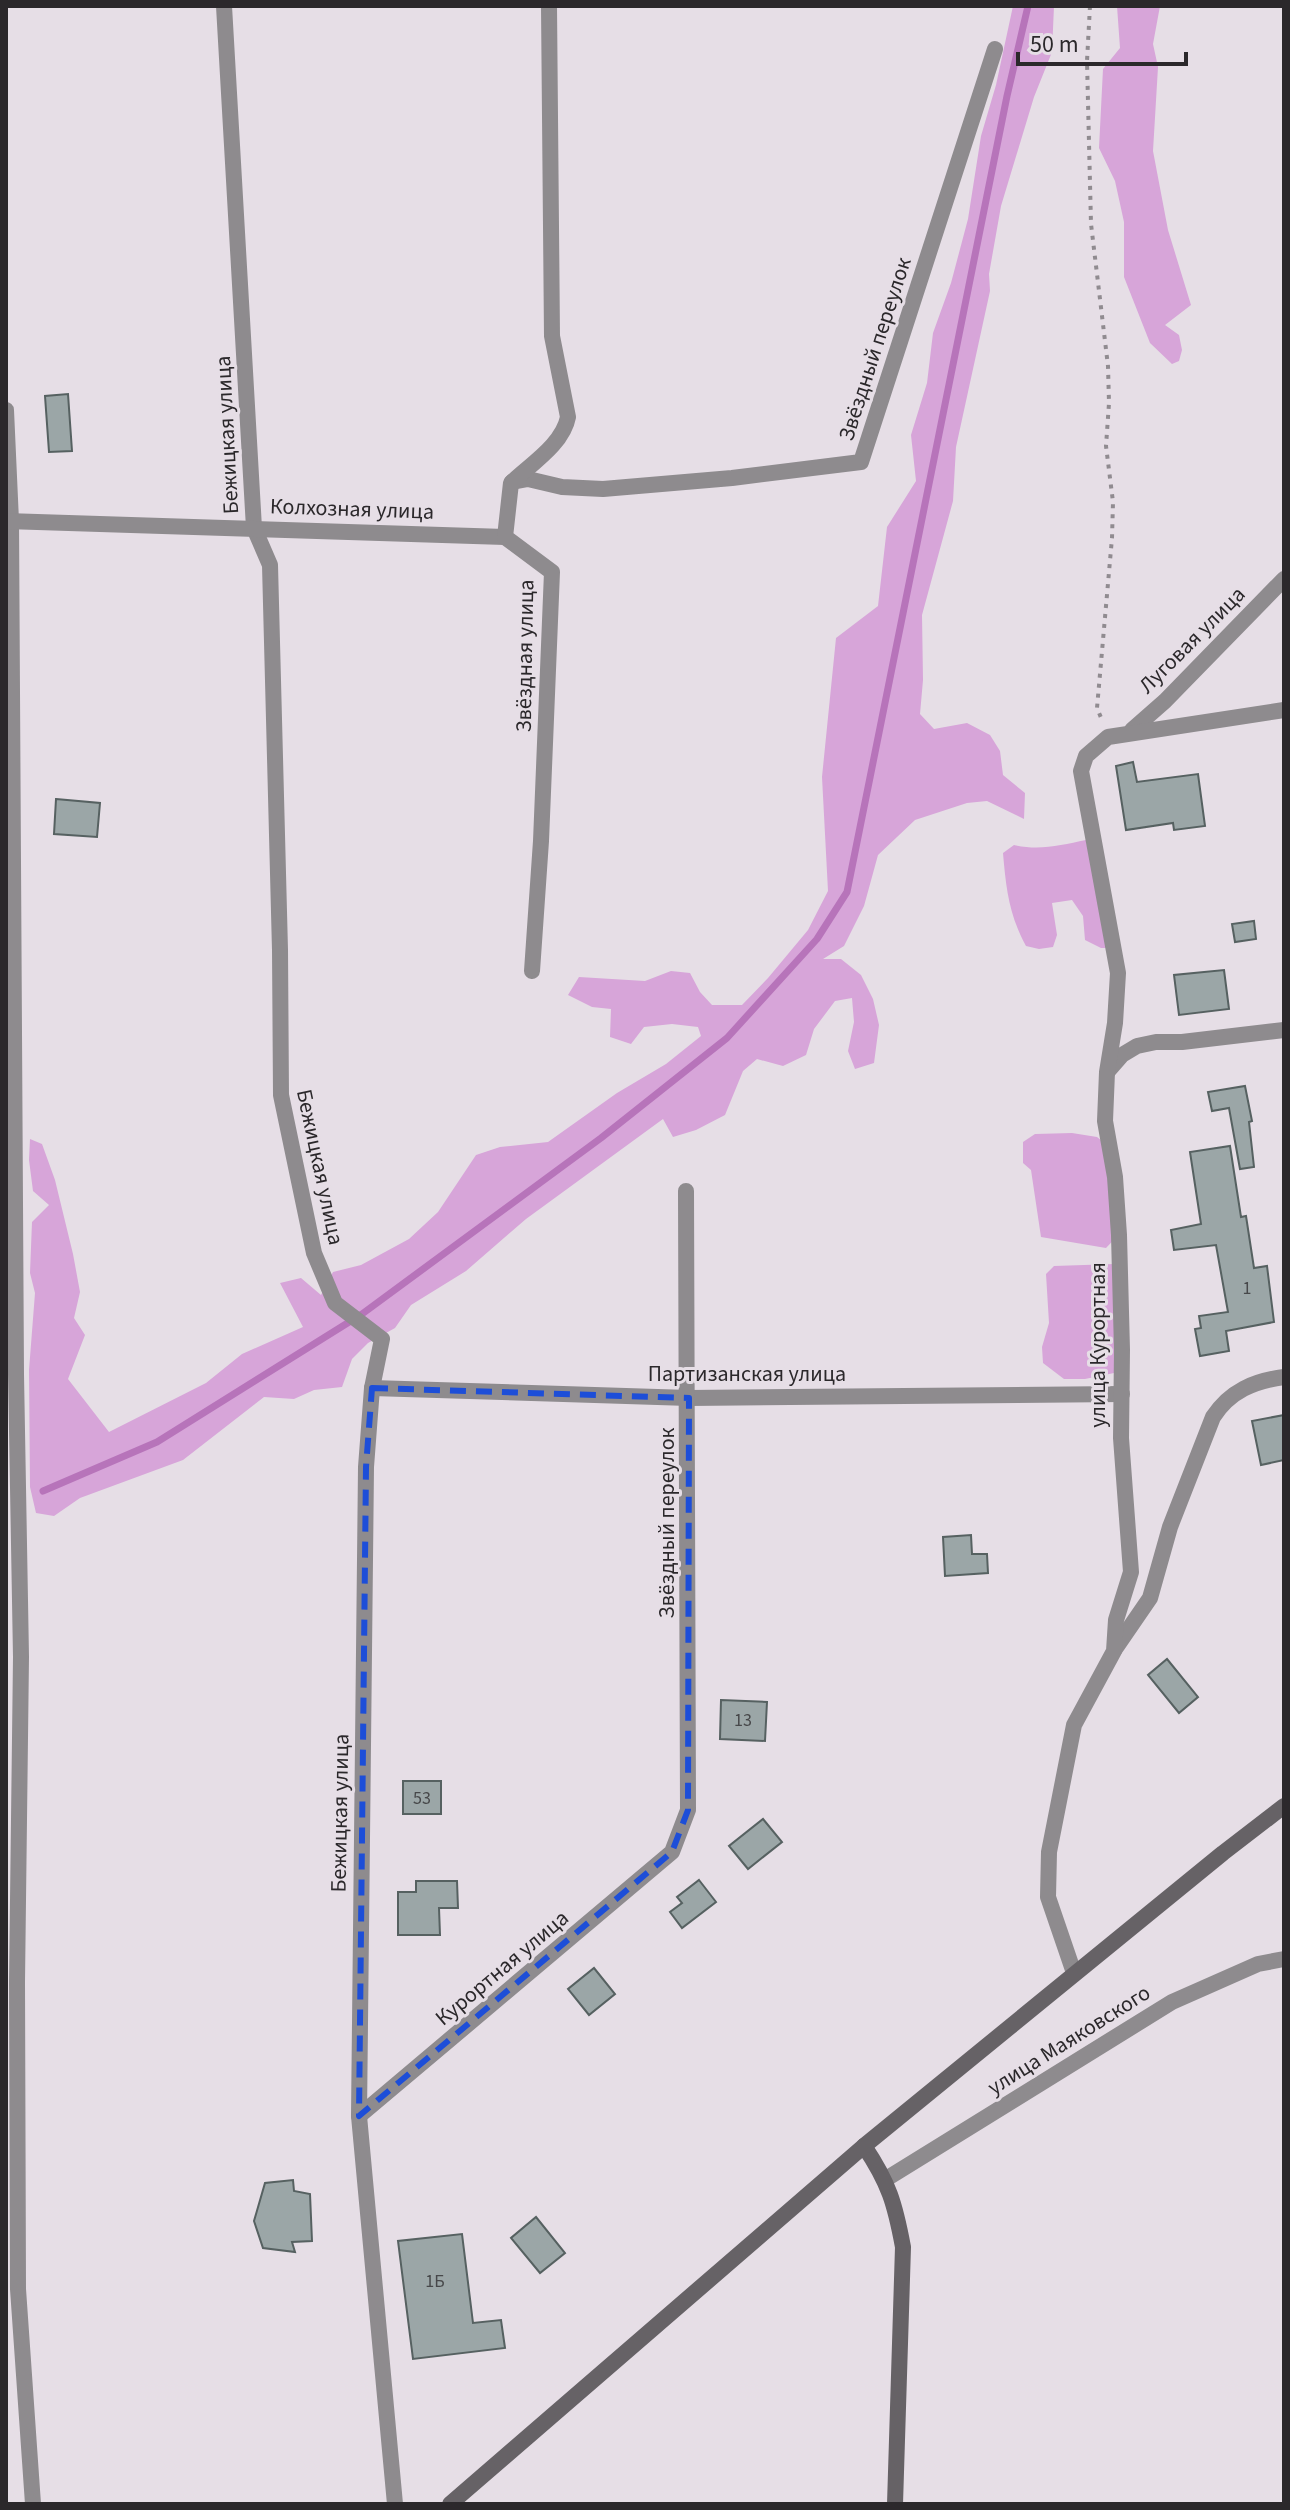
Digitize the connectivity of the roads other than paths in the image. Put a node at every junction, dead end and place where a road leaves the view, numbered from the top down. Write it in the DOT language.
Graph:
graph roads {
  1 [pos="224,6"];
  2 [pos="549,6"];
  3 [pos="995,49"];
  4 [pos="6,410"];
  5 [pos="511,483"];
  6 [pos="8,521"];
  7 [pos="254,528"];
  8 [pos="505,537"];
  9 [pos="1284,579"];
  10 [pos="1284,710"];
  11 [pos="1131,731"];
  12 [pos="532,971"];
  13 [pos="1284,1030"];
  14 [pos="1107,1072"];
  15 [pos="686,1191"];
  16 [pos="11,1374"];
  17 [pos="1284,1377"];
  18 [pos="372,1388"];
  19 [pos="1122,1394"];
  20 [pos="689,1398"];
  21 [pos="1114,1651"];
  22 [pos="14,1658"];
  23 [pos="1284,1806"];
  24 [pos="672,1852"];
  25 [pos="1284,1959"];
  26 [pos="1074,1973"];
  27 [pos="11,1982"];
  28 [pos="359,2116"];
  29 [pos="864,2146"];
  30 [pos="886,2179"];
  31 [pos="12,2289"];
  32 [pos="33,2504"];
  33 [pos="395,2504"];
  34 [pos="450,2504"];
  35 [pos="895,2504"];
  1 -- 7 [label="street, Бежицкая улица"];
  2 -- 5 [label="street"];
  3 -- 5 [label="street, Звёздный переулок"];
  4 -- 6 [label="street"];
  5 -- 8 [label="street"];
  6 -- 7 [label="street, Колхозная улица"];
  6 -- 16 [label="street"];
  7 -- 8 [label="street, Колхозная улица"];
  7 -- 18 [label="street, Бежицкая улица"];
  8 -- 12 [label="street, Звёздная улица"];
  9 -- 11 [label="street, Луговая улица"];
  10 -- 11 [label="street"];
  11 -- 14 [label="street, улица Курортная"];
  13 -- 14 [label="street"];
  14 -- 19 [label="street, улица Курортная"];
  15 -- 20 [label="street, Звёздный переулок"];
  16 -- 22 [label="street"];
  17 -- 21 [label="street"];
  18 -- 20 [label="street, Партизанская улица"];
  18 -- 28 [label="street, Бежицкая улица"];
  19 -- 20 [label="street, Партизанская улица"];
  19 -- 21 [label="street, улица Курортная"];
  20 -- 24 [label="street, Звёздный переулок"];
  21 -- 26 [label="street, улица Курортная"];
  22 -- 27 [label="street"];
  23 -- 26 [label="main road"];
  24 -- 28 [label="street, Курортная улица"];
  25 -- 30 [label="street, улица Маяковского"];
  26 -- 29 [label="main road"];
  27 -- 31 [label="street"];
  28 -- 33 [label="street, Бежицкая улица"];
  29 -- 30 [label="main road"];
  29 -- 34 [label="main road"];
  30 -- 35 [label="main road"];
  31 -- 32 [label="street"];
}
